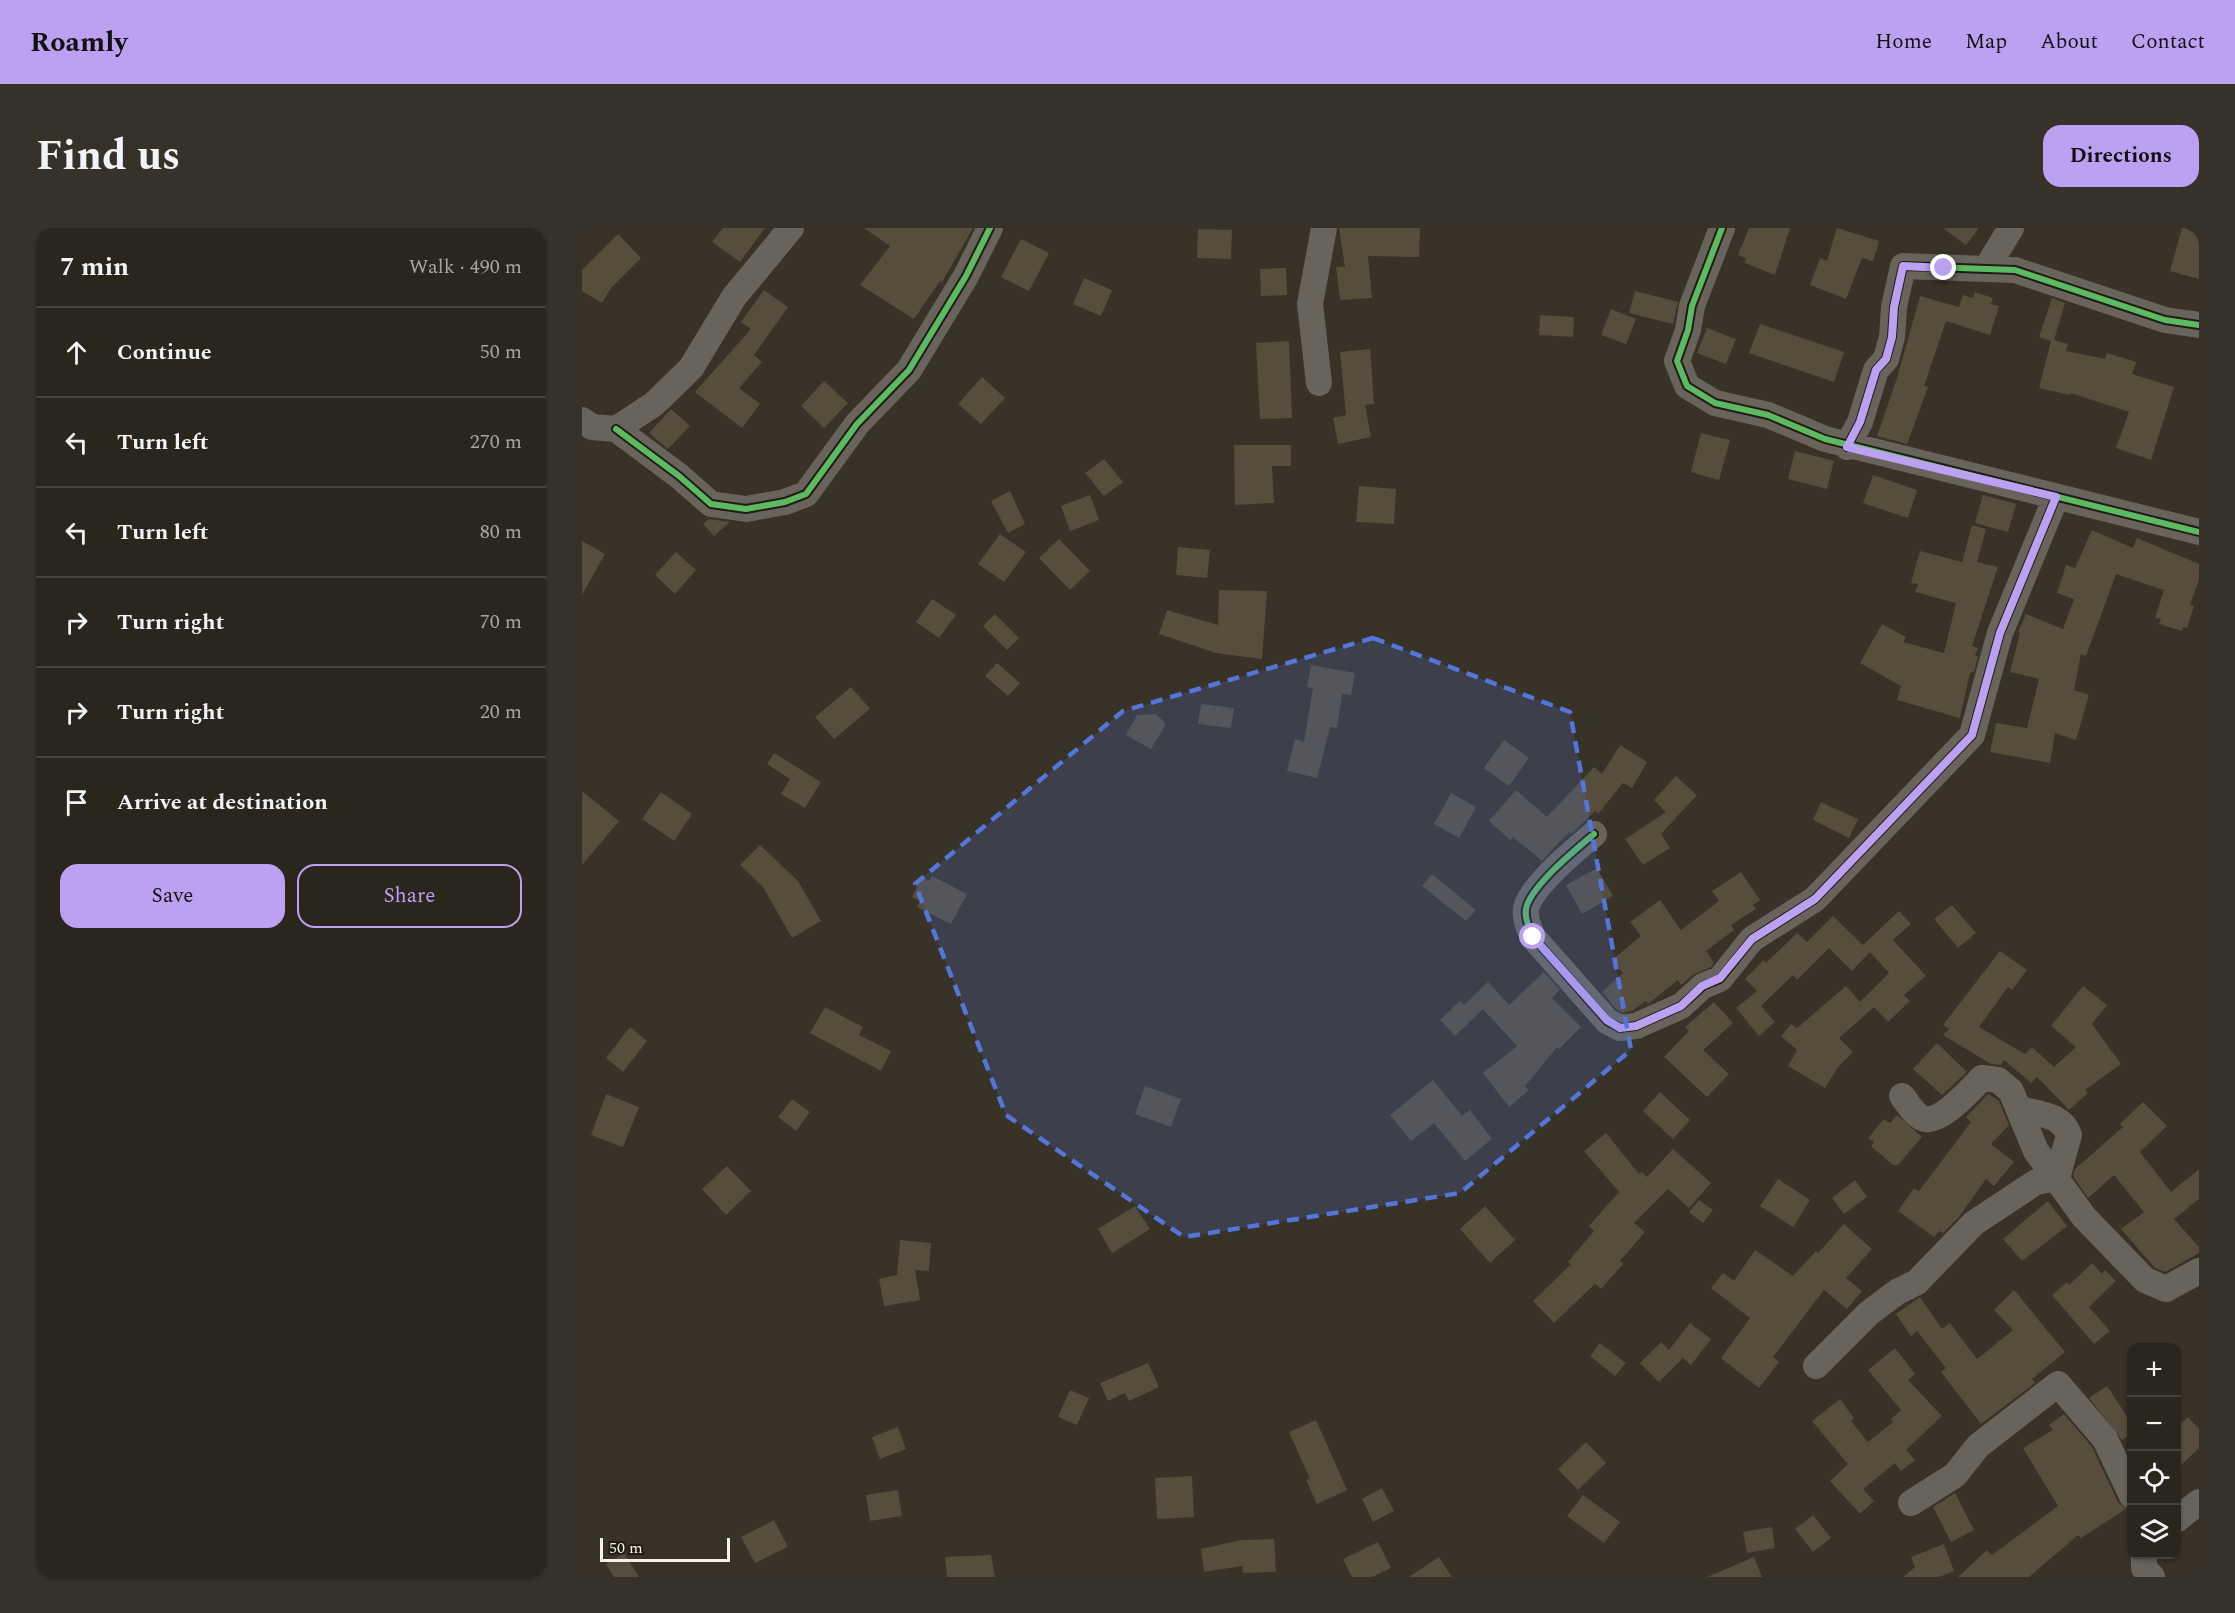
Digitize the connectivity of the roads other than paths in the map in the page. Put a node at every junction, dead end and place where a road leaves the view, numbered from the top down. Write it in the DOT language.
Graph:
graph roads {
  1 [pos="791,228"];
  2 [pos="990,228"];
  3 [pos="1324,228"];
  4 [pos="1722,228"];
  5 [pos="2011,228"];
  6 [pos="1986,269"];
  7 [pos="2199,325"];
  8 [pos="1319,383"];
  9 [pos="582,420"];
  10 [pos="616,429"];
  11 [pos="1847,447"];
  12 [pos="2056,497"];
  13 [pos="2199,532"];
  14 [pos="1594,834"];
  15 [pos="1902,1096"];
  16 [pos="2020,1109"];
  17 [pos="2057,1178"];
  18 [pos="2199,1271"];
  19 [pos="1816,1366"];
  20 [pos="2127,1485"];
  21 [pos="1911,1503"];
  22 [pos="2144,1559"];
  23 [pos="2152,1577"];
  1 -- 10 [label="street"];
  2 -- 10 [label="street"];
  3 -- 8 [label="street"];
  4 -- 11 [label="street"];
  5 -- 6 [label="street"];
  6 -- 7 [label="street"];
  6 -- 11 [label="street"];
  9 -- 10 [label="street"];
  11 -- 12 [label="street"];
  12 -- 13 [label="street"];
  12 -- 14 [label="street"];
  15 -- 16 [label="street"];
  16 -- 17 [label="street"];
  16 -- 17 [label="street"];
  17 -- 18 [label="street"];
  17 -- 19 [label="street"];
  20 -- 21 [label="street"];
  22 -- 23 [label="street"];
}
